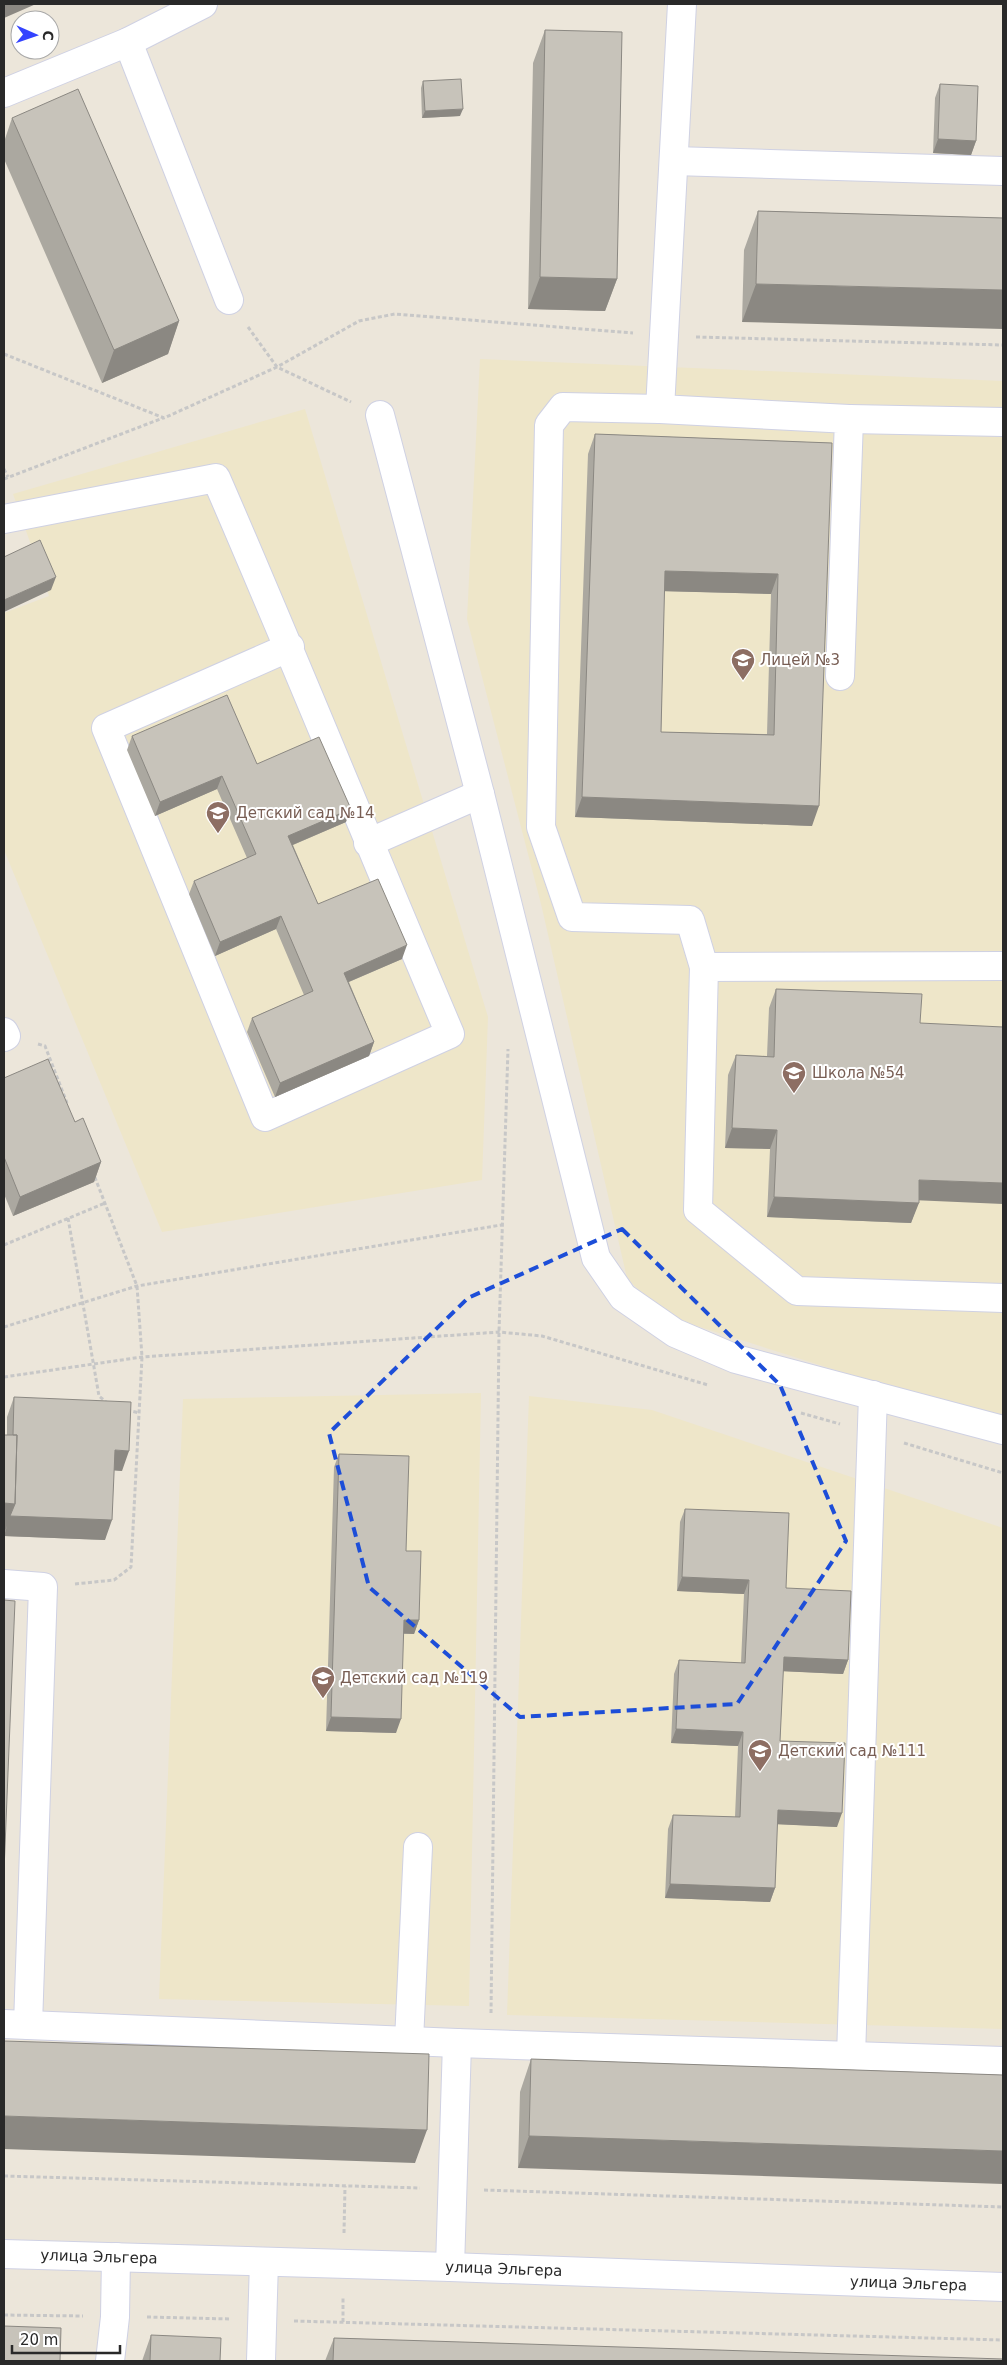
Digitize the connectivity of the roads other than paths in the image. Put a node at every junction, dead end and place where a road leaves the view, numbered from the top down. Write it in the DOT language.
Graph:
graph roads {
  1 [pos="203,4"];
  2 [pos="682,4"];
  3 [pos="128,42"];
  4 [pos="4,93"];
  5 [pos="674,161"];
  6 [pos="1003,171"];
  7 [pos="229,300"];
  8 [pos="660,409"];
  9 [pos="380,415"];
  10 [pos="849,418"];
  11 [pos="1003,422"];
  12 [pos="4,519"];
  13 [pos="290,647"];
  14 [pos="840,676"];
  15 [pos="480,794"];
  16 [pos="368,843"];
  17 [pos="1003,966"];
  18 [pos="704,967"];
  19 [pos="1003,1298"];
  20 [pos="873,1395"];
  21 [pos="1003,1430"];
  22 [pos="4,1584"];
  23 [pos="418,1847"];
  24 [pos="16,2025"];
  25 [pos="410,2041"];
  26 [pos="457,2043"];
  27 [pos="851,2056"];
  28 [pos="1003,2061"];
  29 [pos="4,2254"];
  30 [pos="116,2257"];
  31 [pos="264,2262"];
  32 [pos="450,2266"];
  33 [pos="1003,2286"];
  34 [pos="110,2361"];
  35 [pos="261,2361"];
  1 -- 3 [label="street"];
  2 -- 5 [label="street"];
  3 -- 4 [label="street"];
  3 -- 7 [label="street"];
  5 -- 6 [label="street"];
  5 -- 8 [label="street"];
  8 -- 10 [label="street"];
  8 -- 18 [label="street"];
  9 -- 15 [label="street"];
  10 -- 11 [label="street"];
  10 -- 14 [label="street"];
  12 -- 13 [label="street"];
  13 -- 16 [label="street"];
  13 -- 16 [label="street"];
  15 -- 16 [label="street"];
  15 -- 20 [label="street"];
  17 -- 18 [label="street"];
  18 -- 19 [label="street"];
  20 -- 21 [label="street"];
  20 -- 27 [label="street"];
  22 -- 24 [label="street"];
  23 -- 25 [label="street"];
  24 -- 25 [label="street"];
  25 -- 26 [label="street"];
  26 -- 27 [label="street"];
  26 -- 32 [label="street"];
  27 -- 28 [label="street"];
  29 -- 30 [label="street, улица Эльгера"];
  30 -- 31 [label="street, улица Эльгера"];
  30 -- 34 [label="street"];
  31 -- 32 [label="street, улица Эльгера"];
  31 -- 35 [label="street"];
  32 -- 33 [label="street, улица Эльгера"];
}
